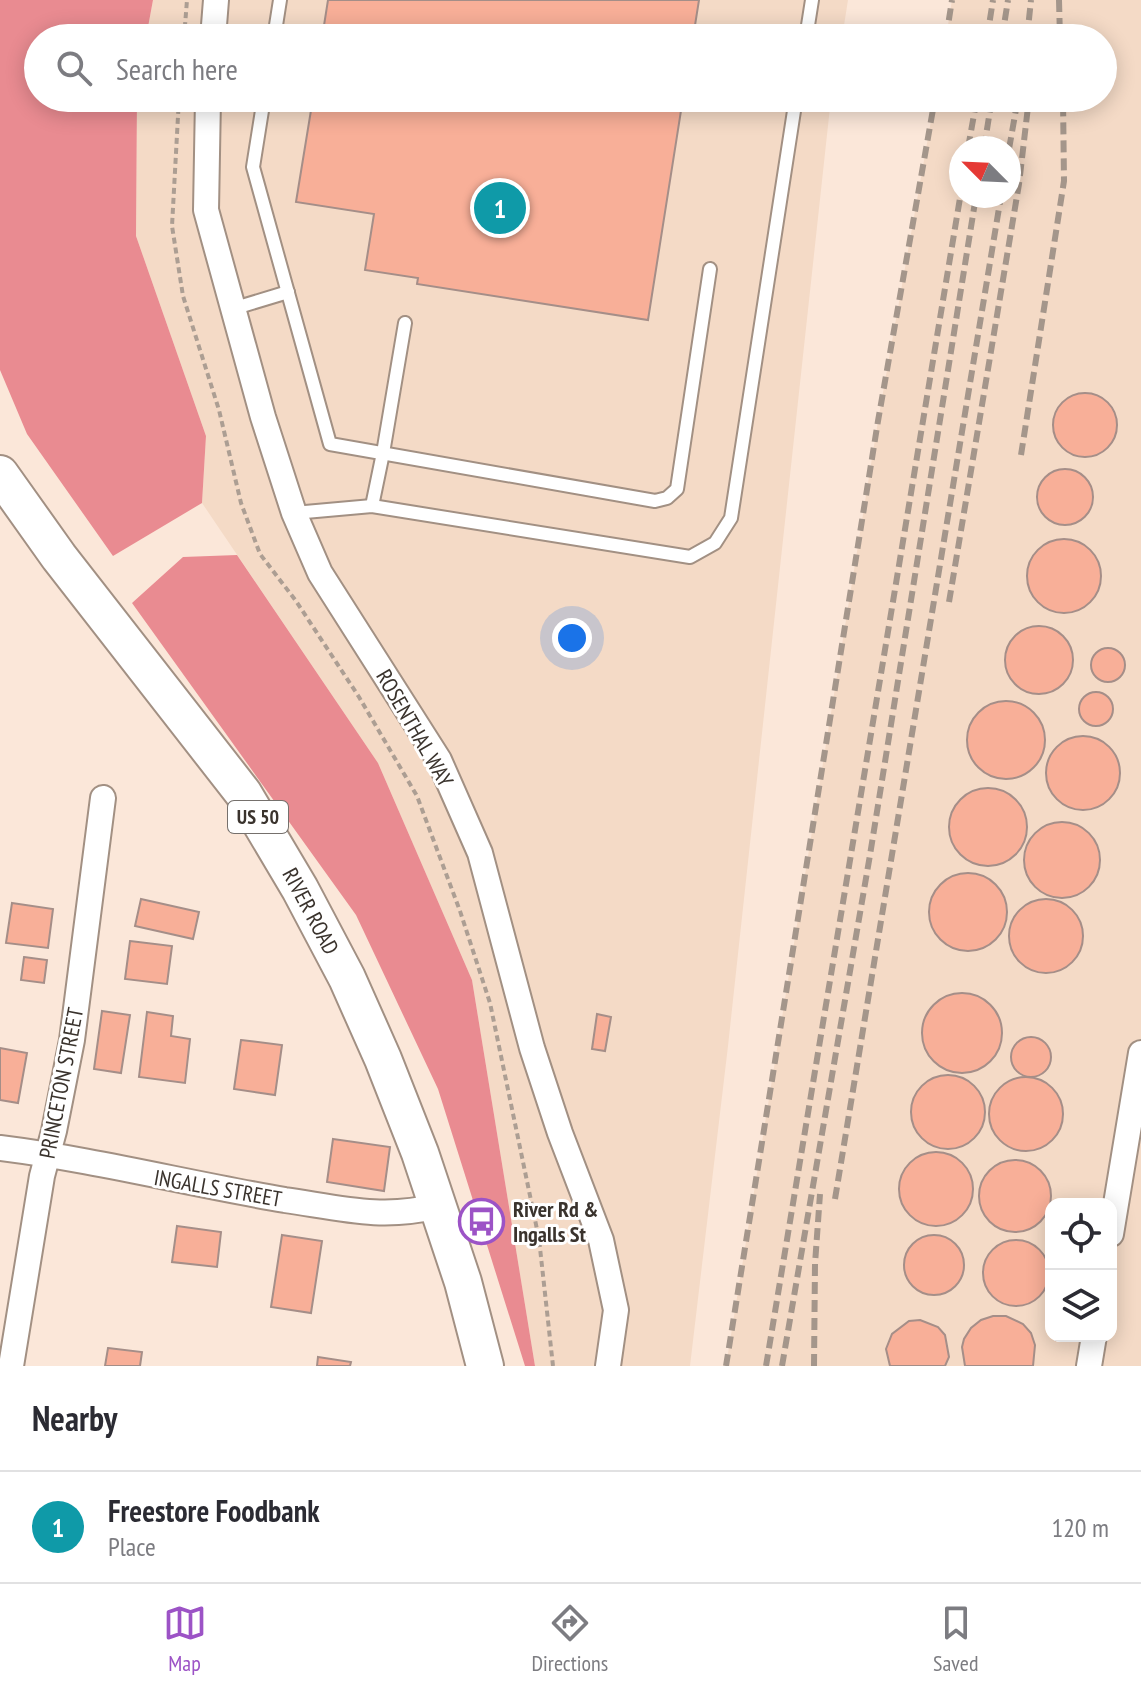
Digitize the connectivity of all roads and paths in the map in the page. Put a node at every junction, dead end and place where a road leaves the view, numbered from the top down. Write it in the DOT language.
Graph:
graph roads {
  1 [pos="187,0"];
  2 [pos="216,0"];
  3 [pos="280,0"];
  4 [pos="812,0"];
  5 [pos="185,24"];
  6 [pos="214,24"];
  7 [pos="276,24"];
  8 [pos="808,24"];
  9 [pos="178,112"];
  10 [pos="208,112"];
  11 [pos="262,112"];
  12 [pos="794,112"];
  13 [pos="710,269"];
  14 [pos="288,292"];
  15 [pos="232,309"];
  16 [pos="405,323"];
  17 [pos="383,453"];
  18 [pos="0,474"];
  19 [pos="372,506"];
  20 [pos="294,513"];
  21 [pos="103,798"];
  22 [pos="1141,1053"];
  23 [pos="0,1148"];
  24 [pos="48,1154"];
  25 [pos="1117,1198"];
  26 [pos="437,1206"];
  27 [pos="1093,1342"];
  28 [pos="11,1366"];
  29 [pos="485,1366"];
  30 [pos="553,1366"];
  31 [pos="608,1366"];
  32 [pos="1089,1366"];
  1 -- 5 [label="path"];
  2 -- 6 [label="street"];
  3 -- 7 [label="lane"];
  4 -- 8 [label="lane"];
  9 -- 30 [label="path"];
  10 -- 15 [label="street, ROSENTHAL WAY"];
  11 -- 14 [label="lane"];
  12 -- 19 [label="lane"];
  13 -- 17 [label="lane"];
  14 -- 15 [label="lane"];
  14 -- 17 [label="lane"];
  15 -- 20 [label="street, ROSENTHAL WAY"];
  16 -- 17 [label="lane"];
  17 -- 19 [label="lane"];
  18 -- 26 [label="main road, RIVER ROAD / US 50"];
  19 -- 20 [label="lane"];
  20 -- 31 [label="street, ROSENTHAL WAY"];
  21 -- 24 [label="street, PRINCETON STREET"];
  22 -- 25 [label="street"];
  23 -- 24 [label="street, INGALLS STREET"];
  24 -- 26 [label="street, INGALLS STREET"];
  24 -- 28 [label="street, PRINCETON STREET"];
  26 -- 29 [label="main road, RIVER ROAD / US 50"];
  27 -- 32 [label="street"];
}
